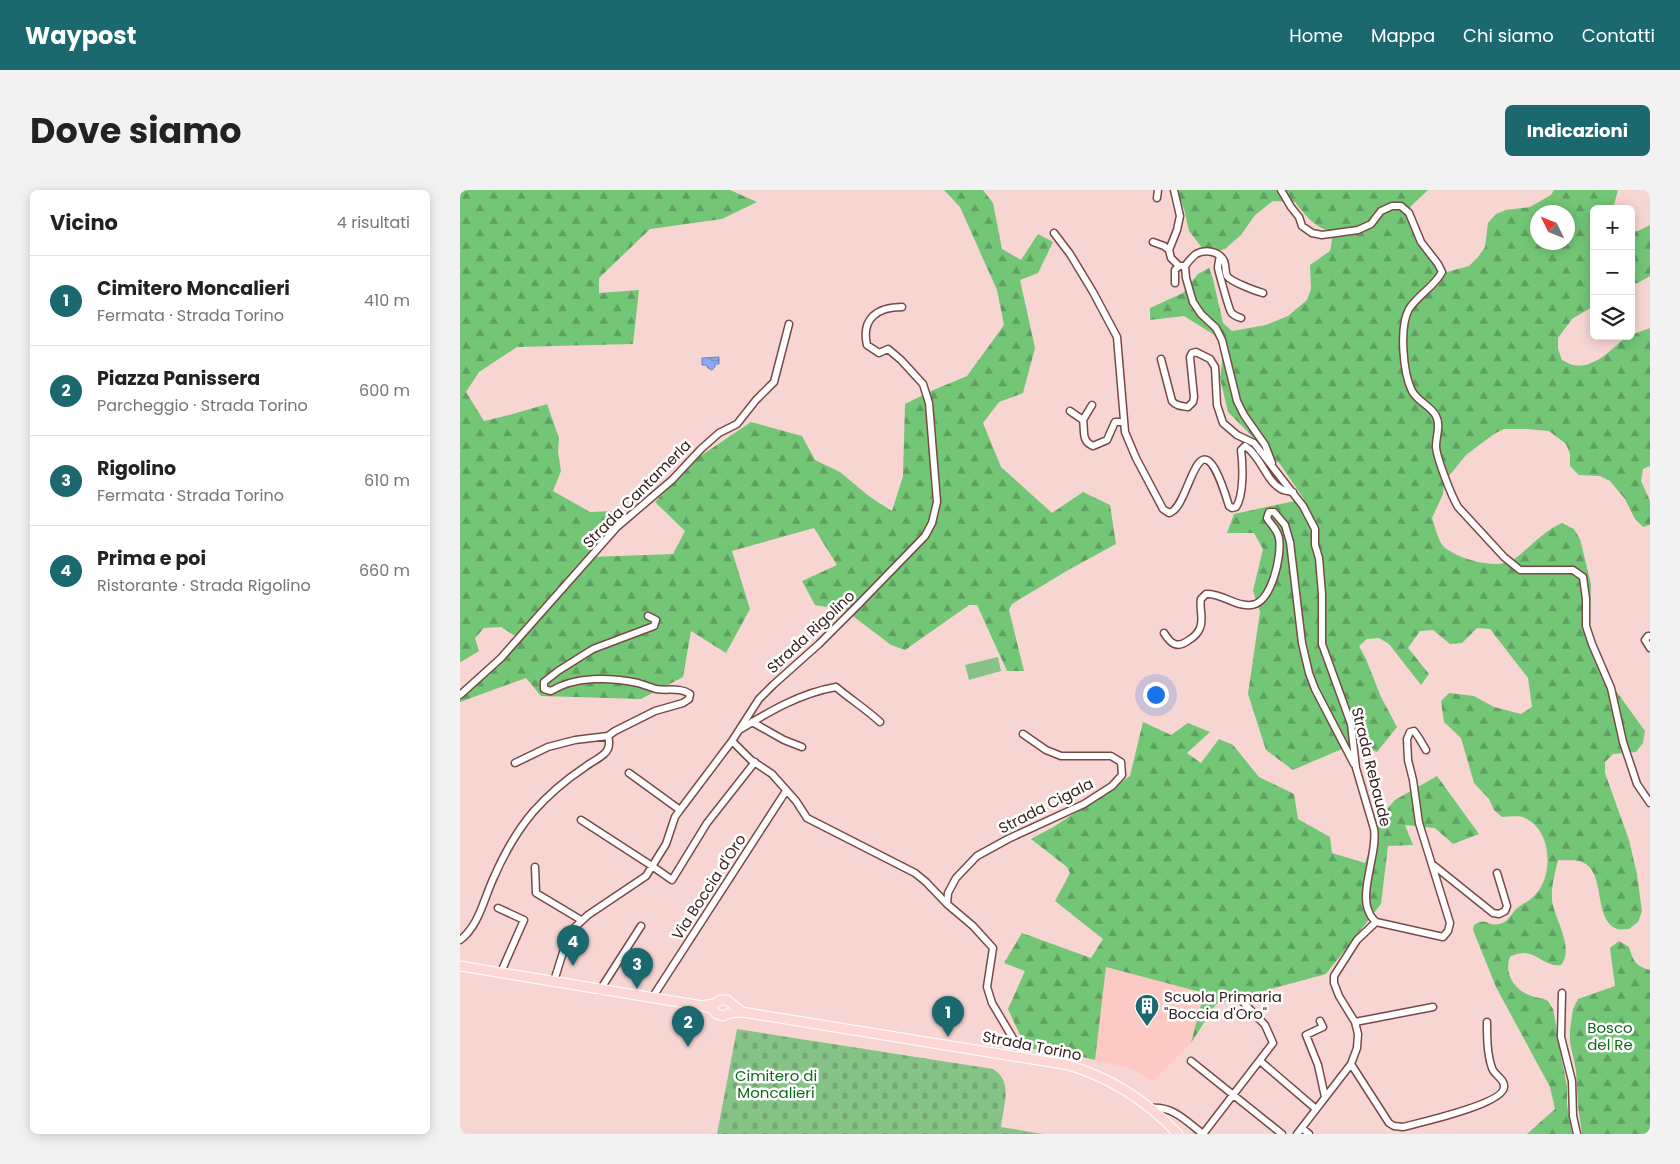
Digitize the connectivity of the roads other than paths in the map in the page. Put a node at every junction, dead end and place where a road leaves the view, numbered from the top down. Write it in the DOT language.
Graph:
graph roads {
  1 [pos="1158,190"];
  2 [pos="1174,190"];
  3 [pos="1281,190"];
  4 [pos="1157,198"];
  5 [pos="1054,233"];
  6 [pos="1153,242"];
  7 [pos="1169,250"];
  8 [pos="1220,256"];
  9 [pos="1182,266"];
  10 [pos="1175,283"];
  11 [pos="1263,293"];
  12 [pos="902,307"];
  13 [pos="1241,318"];
  14 [pos="789,324"];
  15 [pos="1161,359"];
  16 [pos="1092,405"];
  17 [pos="1070,411"];
  18 [pos="1083,420"];
  19 [pos="1123,422"];
  20 [pos="1274,468"];
  21 [pos="1293,492"];
  22 [pos="648,616"];
  23 [pos="1164,632"];
  24 [pos="1650,636"];
  25 [pos="1650,648"];
  26 [pos="460,695"];
  27 [pos="752,722"];
  28 [pos="880,722"];
  29 [pos="738,730"];
  30 [pos="1022,734"];
  31 [pos="608,736"];
  32 [pos="732,742"];
  33 [pos="802,747"];
  34 [pos="1426,750"];
  35 [pos="755,762"];
  36 [pos="515,763"];
  37 [pos="1356,768"];
  38 [pos="629,773"];
  39 [pos="786,791"];
  40 [pos="1650,803"];
  41 [pos="680,810"];
  42 [pos="581,820"];
  43 [pos="1432,864"];
  44 [pos="652,866"];
  45 [pos="534,867"];
  46 [pos="1497,873"];
  47 [pos="947,904"];
  48 [pos="498,908"];
  49 [pos="582,920"];
  50 [pos="1376,922"];
  51 [pos="641,926"];
  52 [pos="460,940"];
  53 [pos="460,966"];
  54 [pos="501,972"];
  55 [pos="554,981"];
  56 [pos="600,990"];
  57 [pos="1562,993"];
  58 [pos="652,998"];
  59 [pos="1243,1002"];
  60 [pos="703,1006"];
  61 [pos="1433,1007"];
  62 [pos="742,1012"];
  63 [pos="1320,1021"];
  64 [pos="1355,1022"];
  65 [pos="1487,1022"];
  66 [pos="1024,1057"];
  67 [pos="1260,1060"];
  68 [pos="1191,1061"];
  69 [pos="1351,1064"];
  70 [pos="1233,1095"];
  71 [pos="1325,1097"];
  72 [pos="1151,1108"];
  73 [pos="1316,1109"];
  74 [pos="1299,1131"];
  75 [pos="1178,1134"];
  76 [pos="1203,1134"];
  77 [pos="1282,1134"];
  78 [pos="1309,1134"];
  79 [pos="1577,1134"];
  1 -- 4 [label="street"];
  2 -- 7 [label="street"];
  3 -- 40 [label="street"];
  5 -- 19 [label="street"];
  6 -- 7 [label="street"];
  7 -- 9 [label="street"];
  8 -- 9 [label="street"];
  8 -- 11 [label="street"];
  8 -- 13 [label="street"];
  9 -- 10 [label="street"];
  9 -- 20 [label="street"];
  12 -- 29 [label="street, Strada Rigolino"];
  14 -- 26 [label="street, Strada Cantamerla"];
  15 -- 20 [label="street, Strada Rebaude"];
  16 -- 18 [label="street"];
  17 -- 18 [label="street"];
  18 -- 19 [label="street"];
  19 -- 21 [label="street"];
  20 -- 21 [label="street, Strada Rebaude"];
  21 -- 37 [label="street, Strada Rebaude"];
  22 -- 31 [label="street"];
  23 -- 37 [label="street"];
  24 -- 25 [label="street"];
  27 -- 28 [label="street"];
  27 -- 29 [label="street"];
  27 -- 33 [label="street"];
  29 -- 32 [label="street, Strada Rigolino"];
  30 -- 47 [label="street, Strada Cigala"];
  31 -- 36 [label="street"];
  31 -- 52 [label="street"];
  32 -- 35 [label="street"];
  32 -- 41 [label="street, Strada Rigolino"];
  34 -- 43 [label="street"];
  35 -- 39 [label="street"];
  35 -- 44 [label="street"];
  37 -- 50 [label="street, Strada Rebaude"];
  38 -- 41 [label="street"];
  39 -- 47 [label="street"];
  39 -- 58 [label="street, Via Boccia d'Oro"];
  41 -- 44 [label="street, Strada Rigolino"];
  42 -- 44 [label="street"];
  43 -- 46 [label="street"];
  43 -- 50 [label="street"];
  44 -- 49 [label="street, Strada Rigolino"];
  45 -- 49 [label="street"];
  47 -- 66 [label="street"];
  48 -- 54 [label="street"];
  49 -- 55 [label="street, Strada Rigolino"];
  50 -- 64 [label="street"];
  51 -- 56 [label="street"];
  53 -- 54 [label="main road, Strada Torino"];
  54 -- 55 [label="main road, Strada Torino"];
  55 -- 56 [label="main road, Strada Torino"];
  56 -- 58 [label="main road, Strada Torino"];
  57 -- 79 [label="street"];
  58 -- 60 [label="main road, Strada Torino"];
  59 -- 67 [label="street"];
  60 -- 62 [label="main road, Strada Torino"];
  60 -- 62 [label="main road, Strada Torino"];
  61 -- 64 [label="street"];
  62 -- 66 [label="main road, Strada Torino"];
  63 -- 71 [label="street"];
  64 -- 69 [label="street"];
  65 -- 69 [label="street"];
  66 -- 72 [label="main road, Strada Torino"];
  67 -- 70 [label="street"];
  67 -- 73 [label="street"];
  68 -- 70 [label="street"];
  69 -- 71 [label="street"];
  70 -- 76 [label="street"];
  70 -- 77 [label="street"];
  71 -- 73 [label="street"];
  72 -- 75 [label="main road, Strada Torino"];
  72 -- 76 [label="street"];
  73 -- 74 [label="street"];
  74 -- 78 [label="street"];
}
